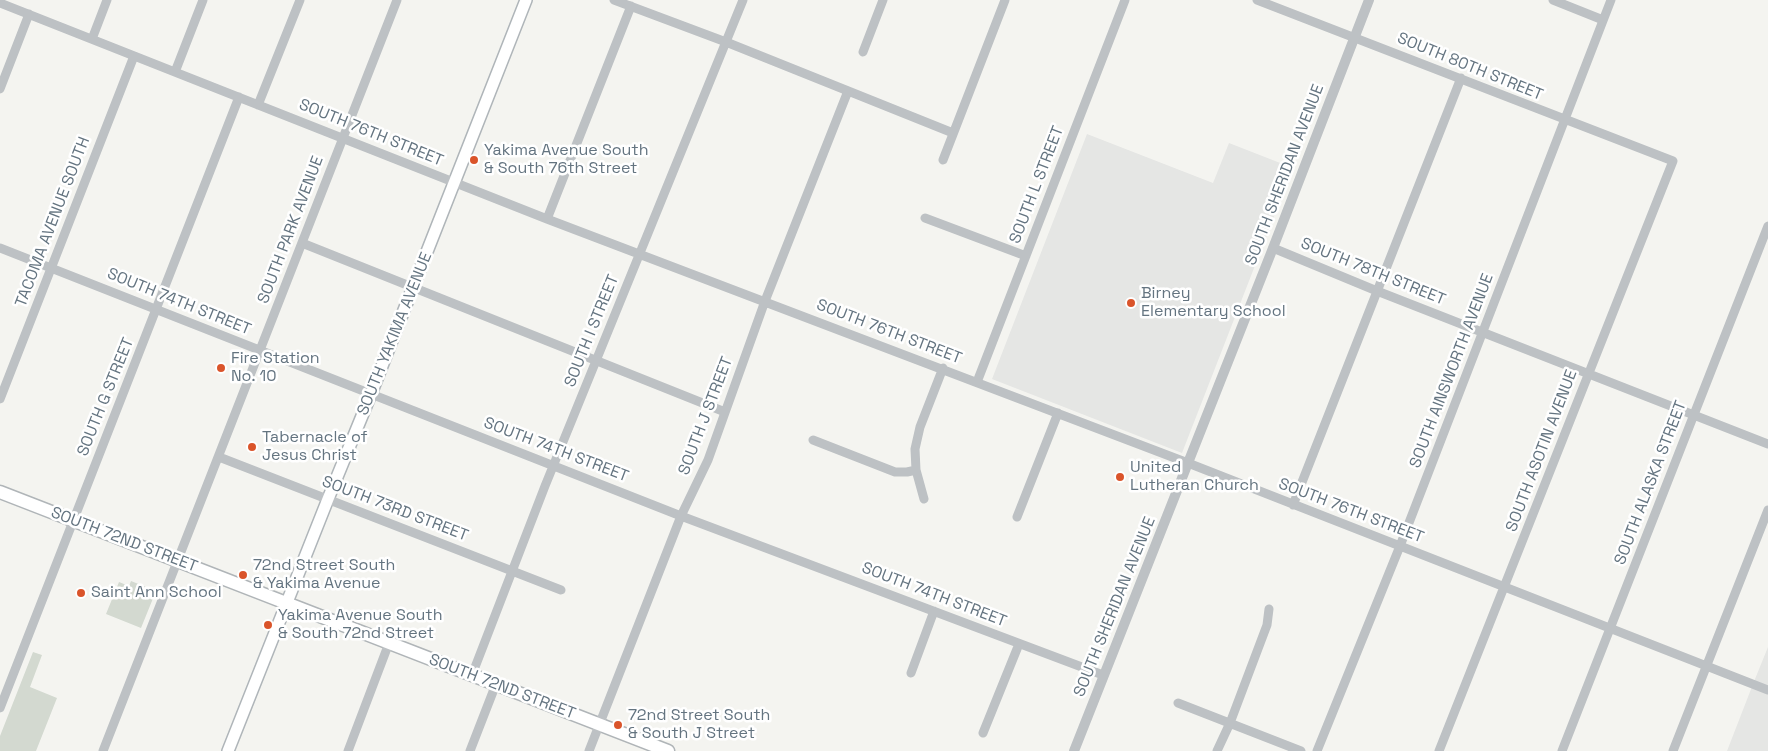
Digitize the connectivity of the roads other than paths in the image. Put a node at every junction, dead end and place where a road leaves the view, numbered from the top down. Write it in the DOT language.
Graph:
graph roads {
  1 [pos="107,0"];
  2 [pos="203,0"];
  3 [pos="300,0"];
  4 [pos="397,0"];
  5 [pos="526,0"];
  6 [pos="614,0"];
  7 [pos="743,0"];
  8 [pos="883,0"];
  9 [pos="1005,0"];
  10 [pos="1125,0"];
  11 [pos="1257,0"];
  12 [pos="1369,0"];
  13 [pos="1553,0"];
  14 [pos="1611,0"];
  15 [pos="0,3"];
  16 [pos="10,3"];
  17 [pos="631,6"];
  18 [pos="29,14"];
  19 [pos="1603,20"];
  20 [pos="1355,37"];
  21 [pos="92,39"];
  22 [pos="726,42"];
  23 [pos="863,52"];
  24 [pos="134,56"];
  25 [pos="176,72"];
  26 [pos="1461,78"];
  27 [pos="0,89"];
  28 [pos="848,91"];
  29 [pos="239,97"];
  30 [pos="258,105"];
  31 [pos="1565,120"];
  32 [pos="953,133"];
  33 [pos="343,138"];
  34 [pos="943,160"];
  35 [pos="1672,161"];
  36 [pos="455,182"];
  37 [pos="925,218"];
  38 [pos="547,219"];
  39 [pos="1768,226"];
  40 [pos="302,243"];
  41 [pos="0,248"];
  42 [pos="1273,248"];
  43 [pos="639,254"];
  44 [pos="1026,256"];
  45 [pos="52,268"];
  46 [pos="413,288"];
  47 [pos="1377,291"];
  48 [pos="765,301"];
  49 [pos="156,310"];
  50 [pos="1482,332"];
  51 [pos="260,350"];
  52 [pos="596,361"];
  53 [pos="942,368"];
  54 [pos="1588,373"];
  55 [pos="977,382"];
  56 [pos="371,394"];
  57 [pos="0,399"];
  58 [pos="725,412"];
  59 [pos="1058,413"];
  60 [pos="1694,415"];
  61 [pos="813,440"];
  62 [pos="1768,444"];
  63 [pos="219,457"];
  64 [pos="1188,463"];
  65 [pos="554,466"];
  66 [pos="916,470"];
  67 [pos="0,492"];
  68 [pos="328,499"];
  69 [pos="924,499"];
  70 [pos="1293,505"];
  71 [pos="1768,510"];
  72 [pos="681,516"];
  73 [pos="1017,517"];
  74 [pos="73,520"];
  75 [pos="1400,546"];
  76 [pos="178,561"];
  77 [pos="513,571"];
  78 [pos="1505,586"];
  79 [pos="561,590"];
  80 [pos="287,603"];
  81 [pos="1269,609"];
  82 [pos="934,611"];
  83 [pos="1610,628"];
  84 [pos="389,643"];
  85 [pos="1019,644"];
  86 [pos="1707,666"];
  87 [pos="911,673"];
  88 [pos="472,675"];
  89 [pos="1104,675"];
  90 [pos="496,684"];
  91 [pos="1768,690"];
  92 [pos="1178,703"];
  93 [pos="0,708"];
  94 [pos="1230,723"];
  95 [pos="599,724"];
  96 [pos="982,733"];
  97 [pos="103,751"];
  98 [pos="228,751"];
  99 [pos="348,751"];
  100 [pos="470,751"];
  101 [pos="589,751"];
  102 [pos="668,751"];
  103 [pos="1074,751"];
  104 [pos="1217,751"];
  105 [pos="1301,751"];
  106 [pos="1318,751"];
  107 [pos="1439,751"];
  108 [pos="1562,751"];
  109 [pos="1673,751"];
  1 -- 21 [label="street"];
  2 -- 25 [label="street"];
  3 -- 30 [label="street"];
  4 -- 33 [label="street, SOUTH PARK AVENUE"];
  5 -- 36 [label="main road, SOUTH YAKIMA AVENUE"];
  6 -- 17 [label="street"];
  7 -- 22 [label="street, SOUTH I STREET"];
  8 -- 23 [label="street"];
  9 -- 32 [label="street"];
  10 -- 44 [label="street, SOUTH L STREET"];
  11 -- 20 [label="street, SOUTH 80TH STREET"];
  12 -- 20 [label="street, SOUTH SHERIDAN AVENUE"];
  13 -- 19 [label="street"];
  14 -- 19 [label="street, SOUTH AINSWORTH AVENUE"];
  15 -- 16 [label="street, SOUTH 76TH STREET"];
  16 -- 18 [label="street, SOUTH 76TH STREET"];
  17 -- 22 [label="street"];
  17 -- 38 [label="street"];
  18 -- 21 [label="street, SOUTH 76TH STREET"];
  18 -- 27 [label="street"];
  19 -- 31 [label="street, SOUTH AINSWORTH AVENUE"];
  20 -- 26 [label="street, SOUTH 80TH STREET"];
  20 -- 42 [label="street, SOUTH SHERIDAN AVENUE"];
  21 -- 24 [label="street, SOUTH 76TH STREET"];
  22 -- 28 [label="street"];
  22 -- 43 [label="street, SOUTH I STREET"];
  24 -- 25 [label="street, SOUTH 76TH STREET"];
  24 -- 45 [label="street, TACOMA AVENUE SOUTH"];
  25 -- 29 [label="street, SOUTH 76TH STREET"];
  26 -- 31 [label="street, SOUTH 80TH STREET"];
  26 -- 47 [label="street"];
  28 -- 32 [label="street"];
  28 -- 48 [label="street, SOUTH J STREET"];
  29 -- 30 [label="street, SOUTH 76TH STREET"];
  29 -- 49 [label="street, SOUTH G STREET"];
  30 -- 33 [label="street, SOUTH 76TH STREET"];
  31 -- 35 [label="street, SOUTH 80TH STREET"];
  31 -- 50 [label="street, SOUTH AINSWORTH AVENUE"];
  32 -- 34 [label="street"];
  33 -- 36 [label="street, SOUTH 76TH STREET"];
  33 -- 40 [label="street, SOUTH PARK AVENUE"];
  35 -- 54 [label="street, SOUTH ASOTIN AVENUE"];
  36 -- 38 [label="street, SOUTH 76TH STREET"];
  36 -- 46 [label="main road, SOUTH YAKIMA AVENUE"];
  37 -- 44 [label="street"];
  38 -- 43 [label="street, SOUTH 76TH STREET"];
  39 -- 60 [label="street, SOUTH ALASKA STREET"];
  40 -- 46 [label="street"];
  40 -- 51 [label="street, SOUTH PARK AVENUE"];
  41 -- 45 [label="street, SOUTH 74TH STREET"];
  42 -- 47 [label="street, SOUTH 78TH STREET"];
  42 -- 64 [label="street, SOUTH SHERIDAN AVENUE"];
  43 -- 48 [label="street, SOUTH 76TH STREET"];
  43 -- 52 [label="street, SOUTH I STREET"];
  44 -- 55 [label="street, SOUTH L STREET"];
  45 -- 49 [label="street, SOUTH 74TH STREET"];
  45 -- 57 [label="street, TACOMA AVENUE SOUTH"];
  46 -- 52 [label="street"];
  46 -- 56 [label="main road, SOUTH YAKIMA AVENUE"];
  47 -- 50 [label="street, SOUTH 78TH STREET"];
  47 -- 70 [label="street"];
  48 -- 53 [label="street, SOUTH 76TH STREET"];
  48 -- 58 [label="street, SOUTH J STREET"];
  49 -- 51 [label="street, SOUTH 74TH STREET"];
  49 -- 74 [label="street, SOUTH G STREET"];
  50 -- 54 [label="street, SOUTH 78TH STREET"];
  50 -- 75 [label="street, SOUTH AINSWORTH AVENUE"];
  51 -- 56 [label="street, SOUTH 74TH STREET"];
  51 -- 63 [label="street, SOUTH PARK AVENUE"];
  52 -- 58 [label="street"];
  52 -- 65 [label="street, SOUTH I STREET"];
  53 -- 55 [label="street, SOUTH 76TH STREET"];
  53 -- 66 [label="street"];
  54 -- 60 [label="street, SOUTH 78TH STREET"];
  54 -- 78 [label="street, SOUTH ASOTIN AVENUE"];
  55 -- 59 [label="street, SOUTH 76TH STREET"];
  56 -- 65 [label="street, SOUTH 74TH STREET"];
  56 -- 68 [label="main road, SOUTH YAKIMA AVENUE"];
  58 -- 72 [label="street, SOUTH J STREET"];
  59 -- 64 [label="street, SOUTH 76TH STREET"];
  59 -- 73 [label="street"];
  60 -- 62 [label="street, SOUTH 78TH STREET"];
  60 -- 83 [label="street, SOUTH ALASKA STREET"];
  61 -- 66 [label="street"];
  63 -- 68 [label="street, SOUTH 73RD STREET"];
  63 -- 76 [label="street, SOUTH PARK AVENUE"];
  64 -- 70 [label="street, SOUTH 76TH STREET"];
  64 -- 89 [label="street, SOUTH SHERIDAN AVENUE"];
  65 -- 72 [label="street, SOUTH 74TH STREET"];
  65 -- 77 [label="street, SOUTH I STREET"];
  66 -- 69 [label="street"];
  67 -- 74 [label="main road, SOUTH 72ND STREET"];
  68 -- 77 [label="street, SOUTH 73RD STREET"];
  68 -- 80 [label="main road, SOUTH YAKIMA AVENUE"];
  70 -- 75 [label="street, SOUTH 76TH STREET"];
  71 -- 86 [label="street"];
  72 -- 82 [label="street, SOUTH 74TH STREET"];
  72 -- 95 [label="street, SOUTH J STREET"];
  74 -- 76 [label="main road, SOUTH 72ND STREET"];
  74 -- 93 [label="street, SOUTH G STREET"];
  75 -- 78 [label="street, SOUTH 76TH STREET"];
  75 -- 106 [label="street, SOUTH AINSWORTH AVENUE"];
  76 -- 80 [label="main road, SOUTH 72ND STREET"];
  76 -- 97 [label="street, SOUTH PARK AVENUE"];
  77 -- 79 [label="street, SOUTH 73RD STREET"];
  77 -- 88 [label="street, SOUTH I STREET"];
  78 -- 83 [label="street, SOUTH 76TH STREET"];
  78 -- 107 [label="street, SOUTH ASOTIN AVENUE"];
  80 -- 84 [label="main road, SOUTH 72ND STREET"];
  80 -- 98 [label="main road, SOUTH YAKIMA AVENUE"];
  81 -- 94 [label="street"];
  82 -- 85 [label="street, SOUTH 74TH STREET"];
  82 -- 87 [label="street"];
  83 -- 86 [label="street, SOUTH 76TH STREET"];
  83 -- 108 [label="street, SOUTH ALASKA STREET"];
  84 -- 88 [label="main road, SOUTH 72ND STREET"];
  84 -- 99 [label="street"];
  85 -- 89 [label="street, SOUTH 74TH STREET"];
  85 -- 96 [label="street"];
  86 -- 91 [label="street, SOUTH 76TH STREET"];
  86 -- 109 [label="street"];
  88 -- 90 [label="main road, SOUTH 72ND STREET"];
  89 -- 103 [label="street, SOUTH SHERIDAN AVENUE"];
  90 -- 95 [label="main road, SOUTH 72ND STREET"];
  90 -- 100 [label="street"];
  92 -- 94 [label="street"];
  94 -- 104 [label="street"];
  94 -- 105 [label="street"];
  95 -- 101 [label="street, SOUTH J STREET"];
  95 -- 102 [label="main road, SOUTH 72ND STREET"];
}
